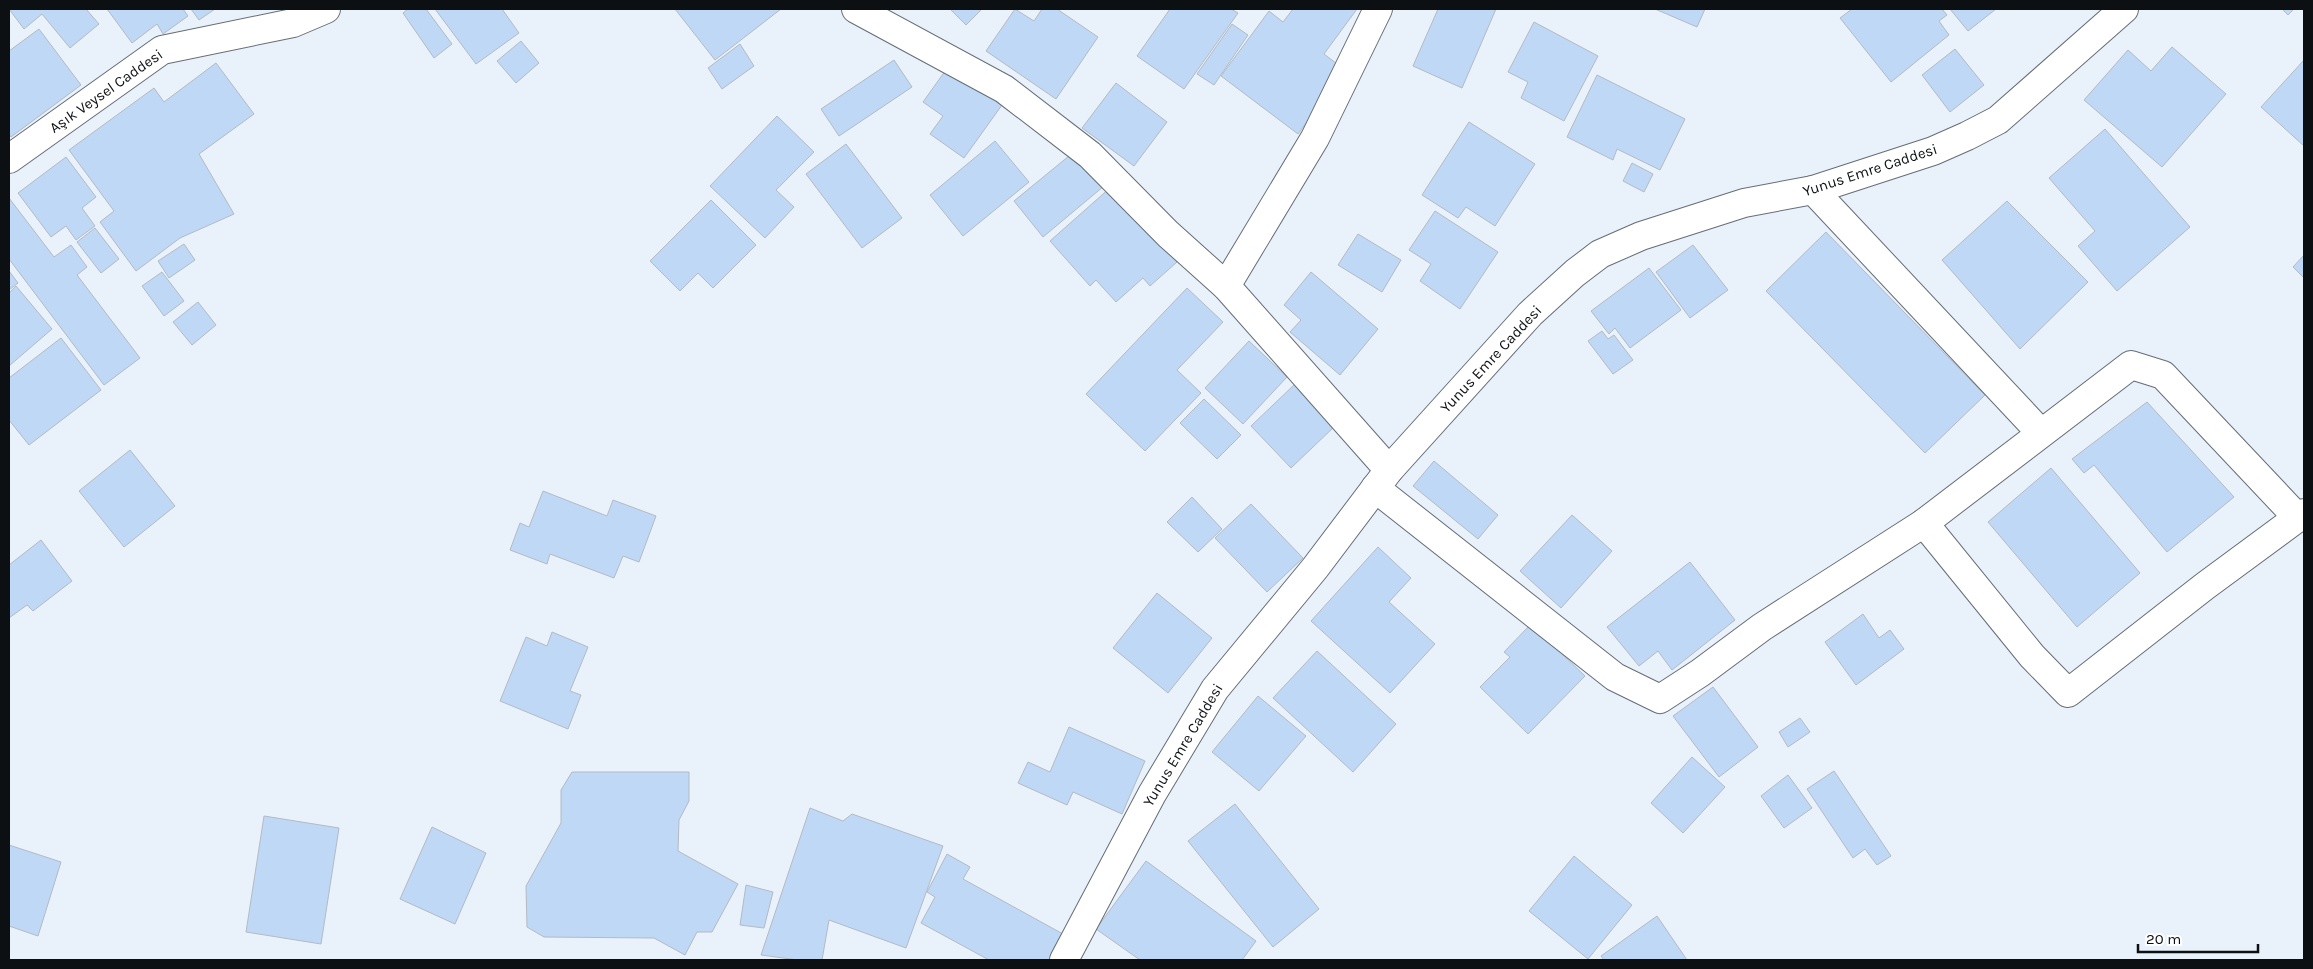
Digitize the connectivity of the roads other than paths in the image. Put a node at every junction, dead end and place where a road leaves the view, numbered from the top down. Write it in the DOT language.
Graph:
graph roads {
  1 [pos="326,9"];
  2 [pos="856,9"];
  3 [pos="1378,9"];
  4 [pos="2124,9"];
  5 [pos="9,159"];
  6 [pos="1813,190"];
  7 [pos="1226,286"];
  8 [pos="2041,433"];
  9 [pos="1382,479"];
  10 [pos="2301,516"];
  11 [pos="1924,523"];
  12 [pos="1064,960"];
  1 -- 5 [label="street, Aşık Veysel Caddesi"];
  2 -- 7 [label="street"];
  3 -- 7 [label="street"];
  4 -- 6 [label="street, Yunus Emre Caddesi"];
  6 -- 8 [label="street"];
  6 -- 9 [label="street, Yunus Emre Caddesi"];
  7 -- 9 [label="street"];
  8 -- 10 [label="street"];
  8 -- 11 [label="street"];
  9 -- 11 [label="street"];
  9 -- 12 [label="street, Yunus Emre Caddesi"];
  10 -- 11 [label="street"];
}
